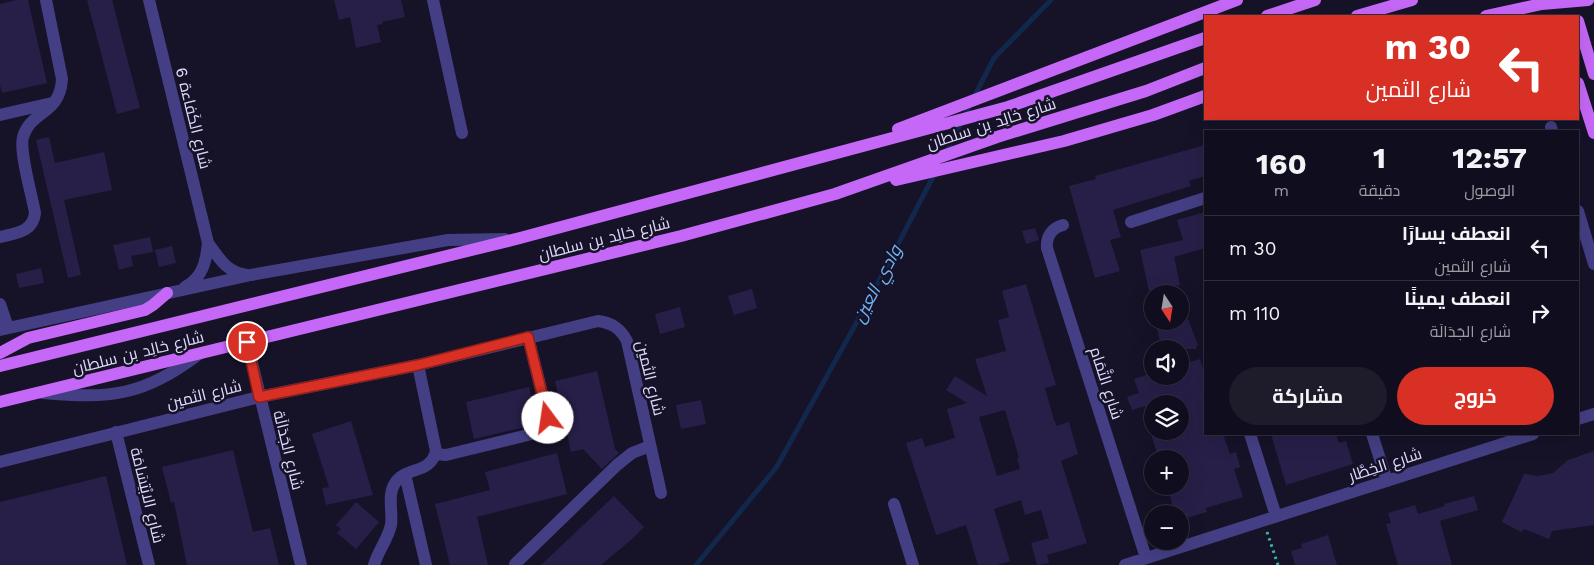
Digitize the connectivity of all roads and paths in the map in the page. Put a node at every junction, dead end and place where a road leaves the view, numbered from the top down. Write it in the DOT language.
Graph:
graph roads {
  1 [pos="46,0"];
  2 [pos="149,0"];
  3 [pos="1237,0"];
  4 [pos="1315,0"];
  5 [pos="1412,0"];
  6 [pos="1588,0"];
  7 [pos="1571,1"];
  8 [pos="433,4"];
  9 [pos="1270,15"];
  10 [pos="1360,15"];
  11 [pos="1491,15"];
  12 [pos="1576,15"];
  13 [pos="1579,24"];
  14 [pos="1204,38"];
  15 [pos="1204,68"];
  16 [pos="1594,74"];
  17 [pos="1579,86"];
  18 [pos="1204,96"];
  19 [pos="55,103"];
  20 [pos="0,115"];
  21 [pos="462,133"];
  22 [pos="1594,133"];
  23 [pos="826,156"];
  24 [pos="835,194"];
  25 [pos="1204,198"];
  26 [pos="1579,215"];
  27 [pos="1131,222"];
  28 [pos="1063,225"];
  29 [pos="0,237"];
  30 [pos="520,238"];
  31 [pos="208,244"];
  32 [pos="1594,264"];
  33 [pos="252,275"];
  34 [pos="172,292"];
  35 [pos="0,304"];
  36 [pos="4,329"];
  37 [pos="528,337"];
  38 [pos="247,342"];
  39 [pos="0,353"];
  40 [pos="198,354"];
  41 [pos="418,365"];
  42 [pos="0,366"];
  43 [pos="40,392"];
  44 [pos="259,397"];
  45 [pos="0,402"];
  46 [pos="1594,414"];
  47 [pos="1579,419"];
  48 [pos="116,432"];
  49 [pos="1250,435"];
  50 [pos="1372,435"];
  51 [pos="1530,435"];
  52 [pos="650,446"];
  53 [pos="435,454"];
  54 [pos="0,462"];
  55 [pos="405,474"];
  56 [pos="1387,481"];
  57 [pos="661,493"];
  58 [pos="894,504"];
  59 [pos="1276,516"];
  60 [pos="1263,520"];
  61 [pos="1146,558"];
  62 [pos="515,564"];
  63 [pos="149,565"];
  64 [pos="301,565"];
  65 [pos="374,565"];
  66 [pos="426,565"];
  67 [pos="913,565"];
  68 [pos="1125,565"];
  69 [pos="1278,565"];
  1 -- 19 [label="street"];
  2 -- 31 [label="street, شارع الكَفاءة 6"];
  3 -- 23 [label="main road"];
  4 -- 9 [label="main road"];
  5 -- 10 [label="main road"];
  6 -- 7 [label="main road"];
  7 -- 11 [label="main road"];
  7 -- 12 [label="main road"];
  8 -- 21 [label="street"];
  13 -- 16 [label="main road"];
  14 -- 23 [label="main road, شارع خالِد بن سلطان"];
  15 -- 24 [label="main road, شارع خالِد بن سلطان"];
  17 -- 22 [label="main road"];
  18 -- 24 [label="main road"];
  19 -- 20 [label="street"];
  19 -- 29 [label="street"];
  23 -- 30 [label="main road, شارع خالِد بن سلطان"];
  24 -- 38 [label="main road, شارع خالِد بن سلطان"];
  25 -- 27 [label="street"];
  26 -- 32 [label="street"];
  28 -- 61 [label="street, شارع التَّمَام"];
  30 -- 33 [label="street"];
  30 -- 42 [label="main road, شارع خالِد بن سلطان"];
  31 -- 33 [label="street, شارع الكَفاءة 6"];
  31 -- 34 [label="street, شارع الكَفاءة 6"];
  33 -- 34 [label="street"];
  34 -- 36 [label="street"];
  34 -- 39 [label="main road"];
  35 -- 36 [label="street"];
  37 -- 41 [label="street, شارع الثمين"];
  37 -- 52 [label="street, شارع الثمين"];
  37 -- 53 [label="street"];
  38 -- 40 [label="main road, شارع خالِد بن سلطان"];
  38 -- 44 [label="street, شارع الجَدَالَة"];
  40 -- 43 [label="main road, شارع خالِد بن سلطان"];
  40 -- 43 [label="street"];
  41 -- 44 [label="street, شارع الثمين"];
  41 -- 53 [label="street"];
  43 -- 45 [label="main road, شارع خالِد بن سلطان"];
  44 -- 48 [label="street, شارع الثمين"];
  44 -- 64 [label="street, شارع الجَدَالَة"];
  46 -- 47 [label="street"];
  48 -- 54 [label="street, شارع الثمين"];
  48 -- 63 [label="street, شارع الابْتِسَامَة"];
  49 -- 59 [label="street"];
  50 -- 56 [label="street"];
  51 -- 56 [label="street, شارع الخِطَّار"];
  52 -- 57 [label="street, شارع الثمين"];
  52 -- 62 [label="street"];
  53 -- 55 [label="street"];
  55 -- 65 [label="street"];
  55 -- 66 [label="street"];
  56 -- 59 [label="street, شارع الخِطَّار"];
  58 -- 67 [label="street"];
  59 -- 60 [label="street, شارع الخِطَّار"];
  60 -- 61 [label="street, شارع الخِطَّار"];
  60 -- 69 [label="path"];
  61 -- 68 [label="street, شارع الخِطَّار"];
}
